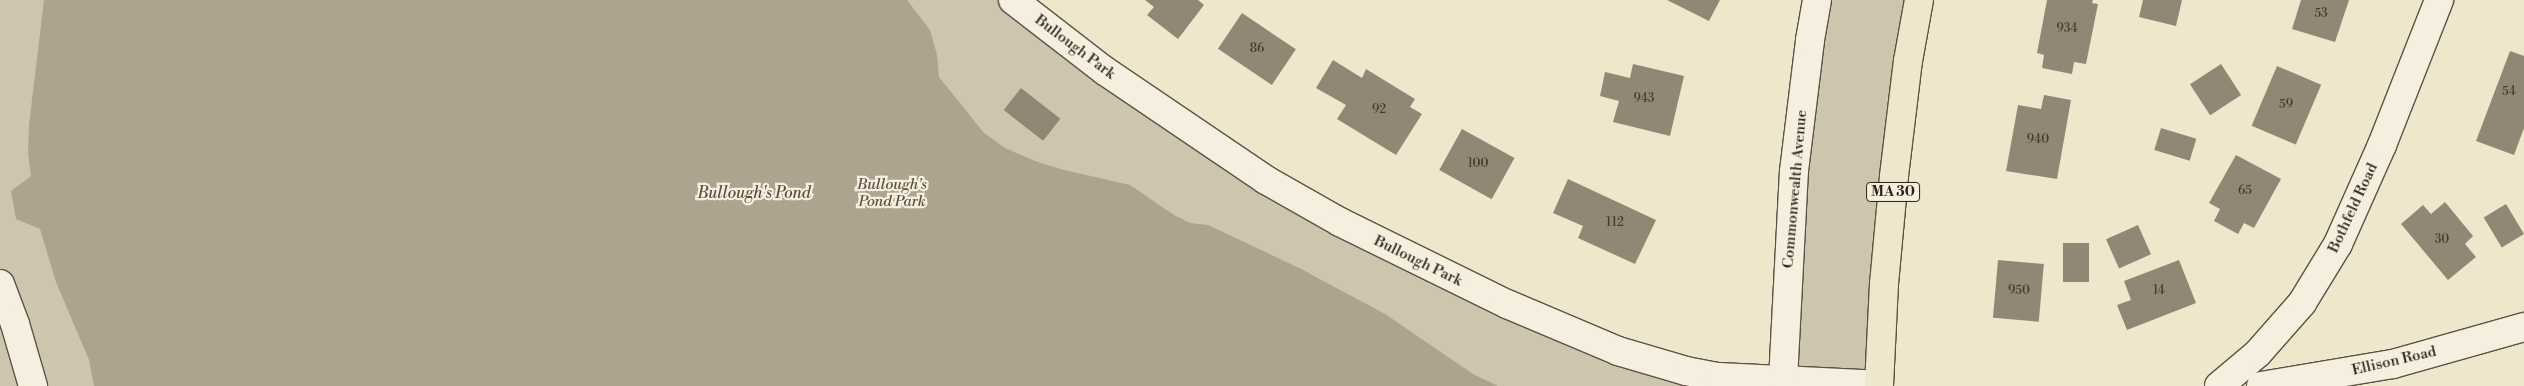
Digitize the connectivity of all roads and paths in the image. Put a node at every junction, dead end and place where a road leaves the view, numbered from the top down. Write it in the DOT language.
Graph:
graph roads {
  1 [pos="1013,0"];
  2 [pos="1818,0"];
  3 [pos="1919,0"];
  4 [pos="2439,0"];
  5 [pos="0,284"];
  6 [pos="2524,327"];
  7 [pos="1783,380"];
  8 [pos="1879,385"];
  9 [pos="33,386"];
  10 [pos="2219,386"];
  11 [pos="2261,386"];
  1 -- 7 [label="street, Bullough Park"];
  2 -- 7 [label="street, Commonwealth Avenue"];
  3 -- 8 [label="main road, MA 30"];
  4 -- 10 [label="street, Bothfeld Road"];
  5 -- 9 [label="street"];
  6 -- 11 [label="street, Ellison Road"];
  7 -- 8 [label="street, Bullough Park"];
}
